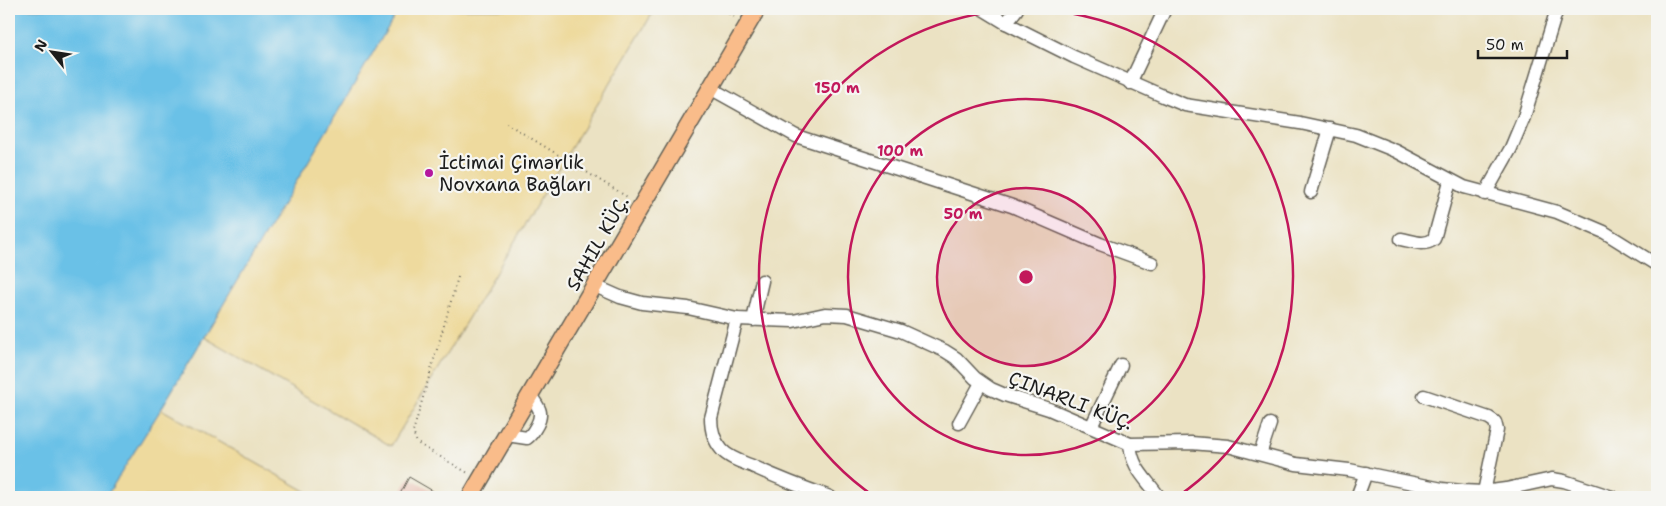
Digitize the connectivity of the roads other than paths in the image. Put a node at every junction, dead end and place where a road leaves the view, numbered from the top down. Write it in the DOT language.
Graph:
graph roads {
  1 [pos="757,9"];
  2 [pos="982,9"];
  3 [pos="1017,9"];
  4 [pos="1165,9"];
  5 [pos="1557,9"];
  6 [pos="1006,23"];
  7 [pos="1130,83"];
  8 [pos="710,88"];
  9 [pos="1330,128"];
  10 [pos="1450,181"];
  11 [pos="1311,192"];
  12 [pos="1485,194"];
  13 [pos="1401,239"];
  14 [pos="1152,264"];
  15 [pos="1657,265"];
  16 [pos="762,281"];
  17 [pos="595,286"];
  18 [pos="737,319"];
  19 [pos="753,320"];
  20 [pos="1121,365"];
  21 [pos="981,383"];
  22 [pos="1424,396"];
  23 [pos="959,423"];
  24 [pos="1270,424"];
  25 [pos="1091,427"];
  26 [pos="1130,444"];
  27 [pos="1260,454"];
  28 [pos="1366,473"];
  29 [pos="1484,492"];
  30 [pos="470,497"];
  31 [pos="830,497"];
  32 [pos="1159,497"];
  33 [pos="1357,497"];
  34 [pos="1612,497"];
  1 -- 8 [label="main road, SAHIL KÜÇ."];
  2 -- 6 [label="street"];
  3 -- 6 [label="street"];
  4 -- 7 [label="street"];
  5 -- 12 [label="street"];
  6 -- 7 [label="street"];
  7 -- 9 [label="street"];
  8 -- 14 [label="street"];
  8 -- 17 [label="main road, SAHIL KÜÇ."];
  9 -- 10 [label="street"];
  9 -- 11 [label="street"];
  10 -- 12 [label="street"];
  10 -- 13 [label="street"];
  12 -- 15 [label="street"];
  16 -- 19 [label="street"];
  17 -- 18 [label="street"];
  17 -- 30 [label="main road, SAHIL KÜÇ."];
  18 -- 19 [label="street"];
  18 -- 31 [label="street"];
  19 -- 21 [label="street"];
  20 -- 25 [label="street"];
  21 -- 23 [label="street"];
  21 -- 25 [label="street"];
  22 -- 29 [label="street"];
  24 -- 27 [label="street"];
  25 -- 26 [label="street"];
  26 -- 27 [label="street"];
  26 -- 32 [label="street"];
  27 -- 28 [label="street"];
  28 -- 29 [label="street"];
  28 -- 33 [label="street"];
  29 -- 34 [label="street"];
}
